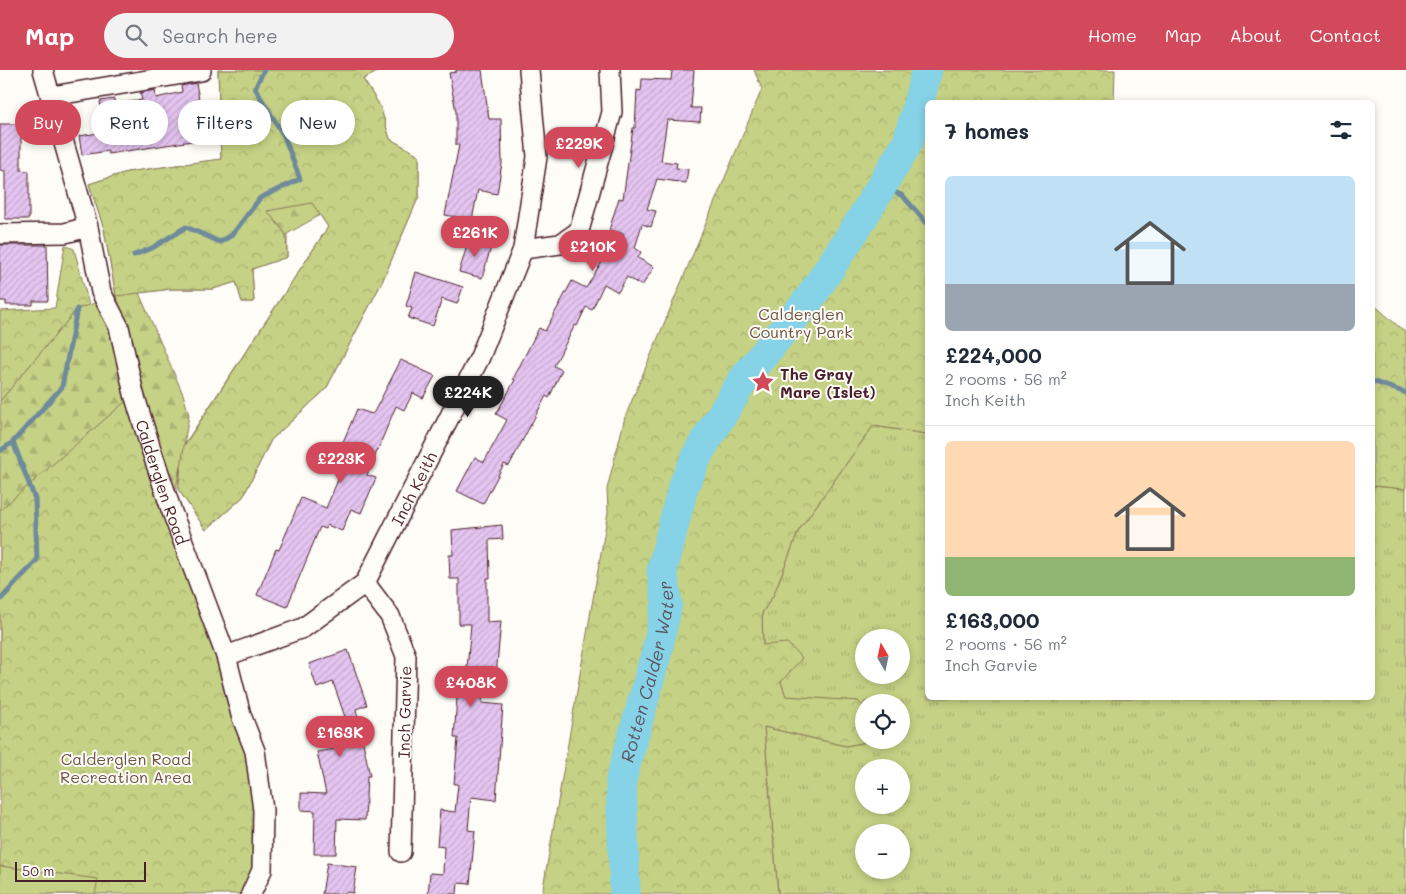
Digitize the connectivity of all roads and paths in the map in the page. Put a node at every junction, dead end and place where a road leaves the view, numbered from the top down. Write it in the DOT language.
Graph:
graph roads {
  1 [pos="44,70"];
  2 [pos="529,70"];
  3 [pos="610,70"];
  4 [pos="201,71"];
  5 [pos="142,76"];
  6 [pos="52,96"];
  7 [pos="88,226"];
  8 [pos="0,234"];
  9 [pos="523,249"];
  10 [pos="365,583"];
  11 [pos="226,656"];
  12 [pos="401,852"];
  13 [pos="251,894"];
  1 -- 6 [label="street, Calderglen Road"];
  2 -- 9 [label="street, Inch Keith"];
  3 -- 9 [label="street"];
  4 -- 5 [label="street"];
  5 -- 6 [label="street"];
  6 -- 7 [label="street, Calderglen Road"];
  7 -- 8 [label="street"];
  7 -- 11 [label="street, Calderglen Road"];
  9 -- 10 [label="street, Inch Keith"];
  10 -- 11 [label="street, Inch Keith"];
  10 -- 12 [label="street, Inch Garvie"];
  11 -- 13 [label="street, Calderglen Road"];
}
